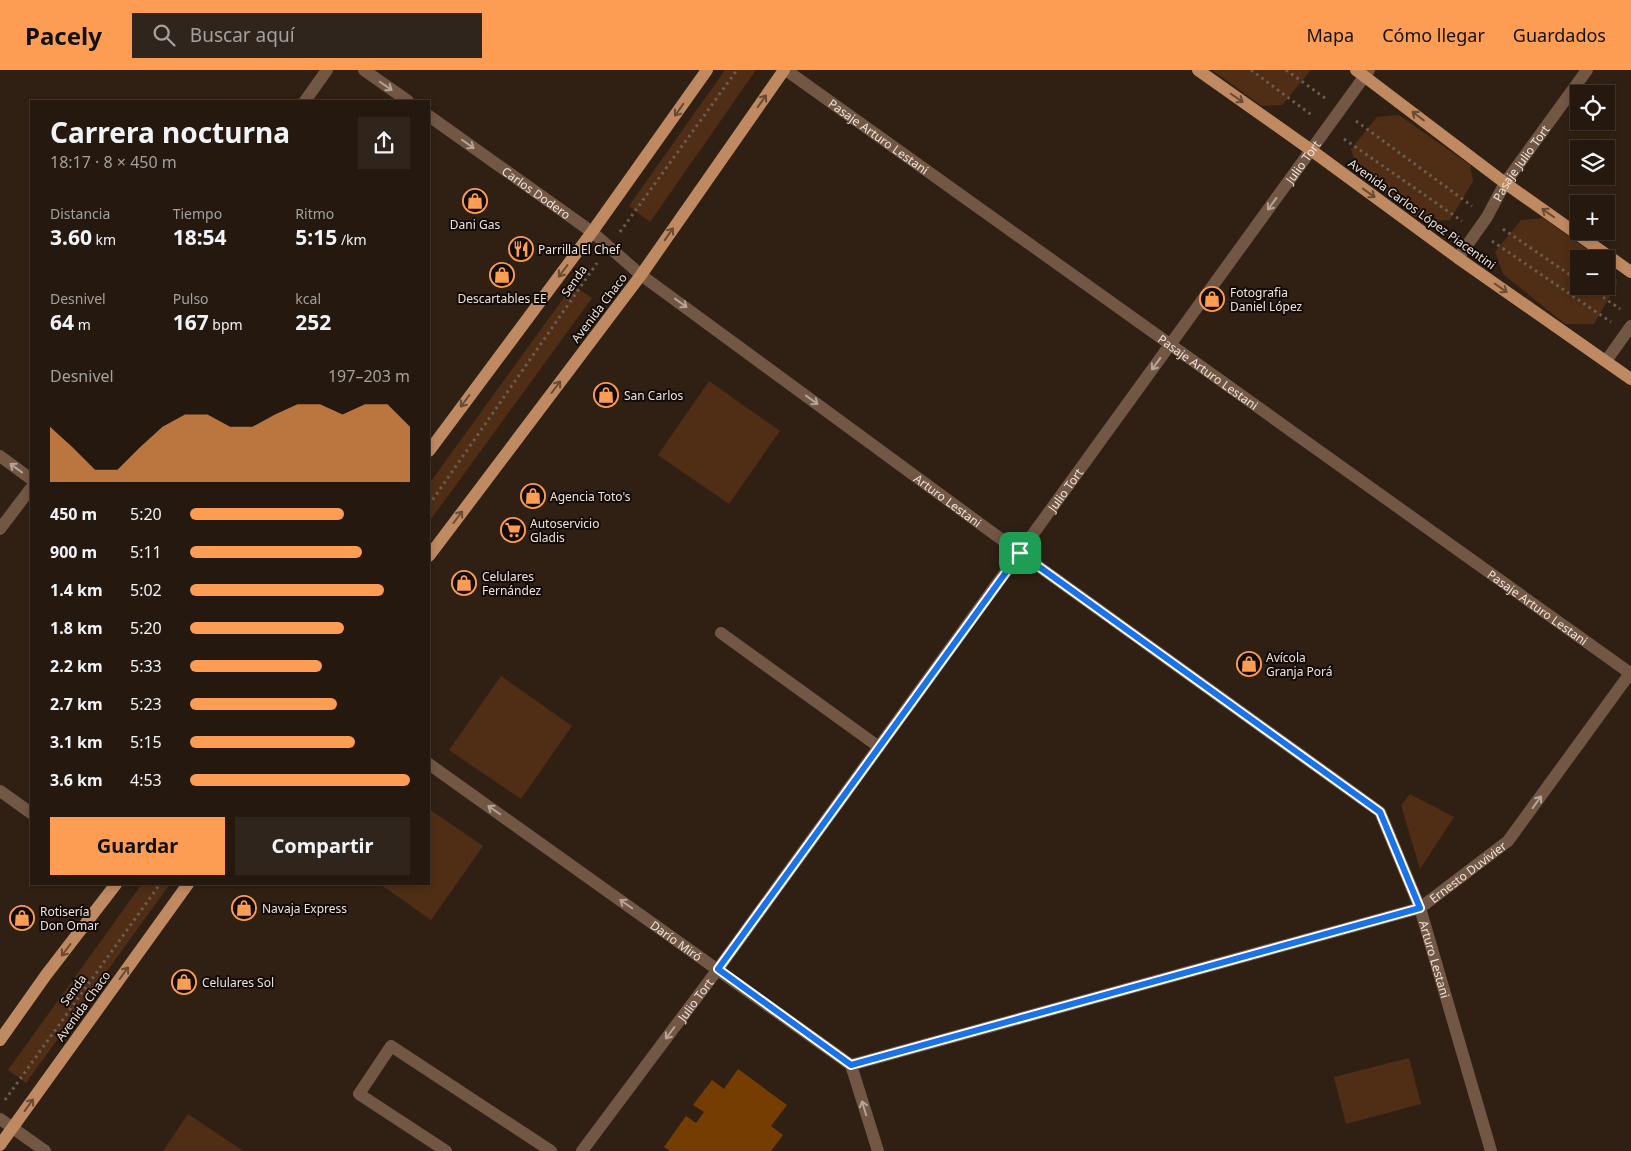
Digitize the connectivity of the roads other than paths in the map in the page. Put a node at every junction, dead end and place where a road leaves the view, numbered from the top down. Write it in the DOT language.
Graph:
graph roads {
  1 [pos="327,70"];
  2 [pos="364,70"];
  3 [pos="707,70"];
  4 [pos="785,70"];
  5 [pos="1198,70"];
  6 [pos="1587,70"];
  7 [pos="1363,72"];
  8 [pos="306,100"];
  9 [pos="407,100"];
  10 [pos="430,117"];
  11 [pos="1311,150"];
  12 [pos="1505,182"];
  13 [pos="592,232"];
  14 [pos="1458,258"];
  15 [pos="1631,272"];
  16 [pos="641,274"];
  17 [pos="1629,329"];
  18 [pos="1170,345"];
  19 [pos="1606,360"];
  20 [pos="1631,379"];
  21 [pos="430,450"];
  22 [pos="0,456"];
  23 [pos="30,478"];
  24 [pos="30,489"];
  25 [pos="0,529"];
  26 [pos="1020,553"];
  27 [pos="430,555"];
  28 [pos="721,633"];
  29 [pos="1630,672"];
  30 [pos="879,747"];
  31 [pos="430,765"];
  32 [pos="0,790"];
  33 [pos="30,812"];
  34 [pos="115,885"];
  35 [pos="187,885"];
  36 [pos="1420,908"];
  37 [pos="718,969"];
  38 [pos="0,1040"];
  39 [pos="851,1065"];
  40 [pos="0,1119"];
  41 [pos="12,1128"];
  42 [pos="0,1145"];
  43 [pos="45,1151"];
  44 [pos="446,1151"];
  45 [pos="551,1151"];
  46 [pos="582,1151"];
  47 [pos="878,1151"];
  48 [pos="1491,1151"];
  1 -- 8 [label="street"];
  2 -- 9 [label="street, one-way"];
  3 -- 13 [label="main road, one-way"];
  16 -- 4 [label="main road, Avenida Chaco, one-way"];
  4 -- 18 [label="street, Pasaje Arturo Lestani"];
  5 -- 11 [label="main road, Avenida Carlos López Piacentini, one-way"];
  6 -- 12 [label="street, Pasaje Julio Tort"];
  7 -- 11 [label="street, Julio Tort"];
  12 -- 7 [label="main road, one-way"];
  10 -- 13 [label="street, Carlos Dodero, one-way"];
  11 -- 14 [label="main road, Avenida Carlos López Piacentini, one-way"];
  11 -- 18 [label="street, Julio Tort, one-way"];
  12 -- 14 [label="street, Pasaje Julio Tort"];
  15 -- 12 [label="main road, one-way"];
  13 -- 16 [label="street, Carlos Dodero"];
  13 -- 21 [label="main road, one-way"];
  14 -- 19 [label="main road, Avenida Carlos López Piacentini, one-way"];
  16 -- 26 [label="street, Arturo Lestani, one-way"];
  27 -- 16 [label="main road, Avenida Chaco, one-way"];
  17 -- 19 [label="street"];
  18 -- 26 [label="street, Julio Tort, one-way"];
  18 -- 29 [label="street, Pasaje Arturo Lestani"];
  19 -- 20 [label="main road, Avenida Carlos López Piacentini"];
  23 -- 22 [label="street, one-way"];
  24 -- 25 [label="street"];
  26 -- 30 [label="street, Julio Tort"];
  26 -- 36 [label="street, Arturo Lestani"];
  28 -- 30 [label="street"];
  36 -- 29 [label="street, Ernesto Duvivier, one-way"];
  30 -- 37 [label="street, Julio Tort"];
  37 -- 31 [label="street, Darío Miró, one-way"];
  32 -- 33 [label="street"];
  34 -- 38 [label="main road, one-way"];
  41 -- 35 [label="main road, Avenida Chaco, one-way"];
  36 -- 39 [label="street, Ernesto Duvivier"];
  36 -- 48 [label="street, Arturo Lestani"];
  37 -- 39 [label="street, Darío Miró"];
  37 -- 46 [label="street, Julio Tort, one-way"];
  47 -- 39 [label="street, one-way"];
  40 -- 41 [label="street"];
  41 -- 42 [label="main road, Avenida Chaco"];
  41 -- 43 [label="street"];
  44 -- 45 [label="street"];
}
